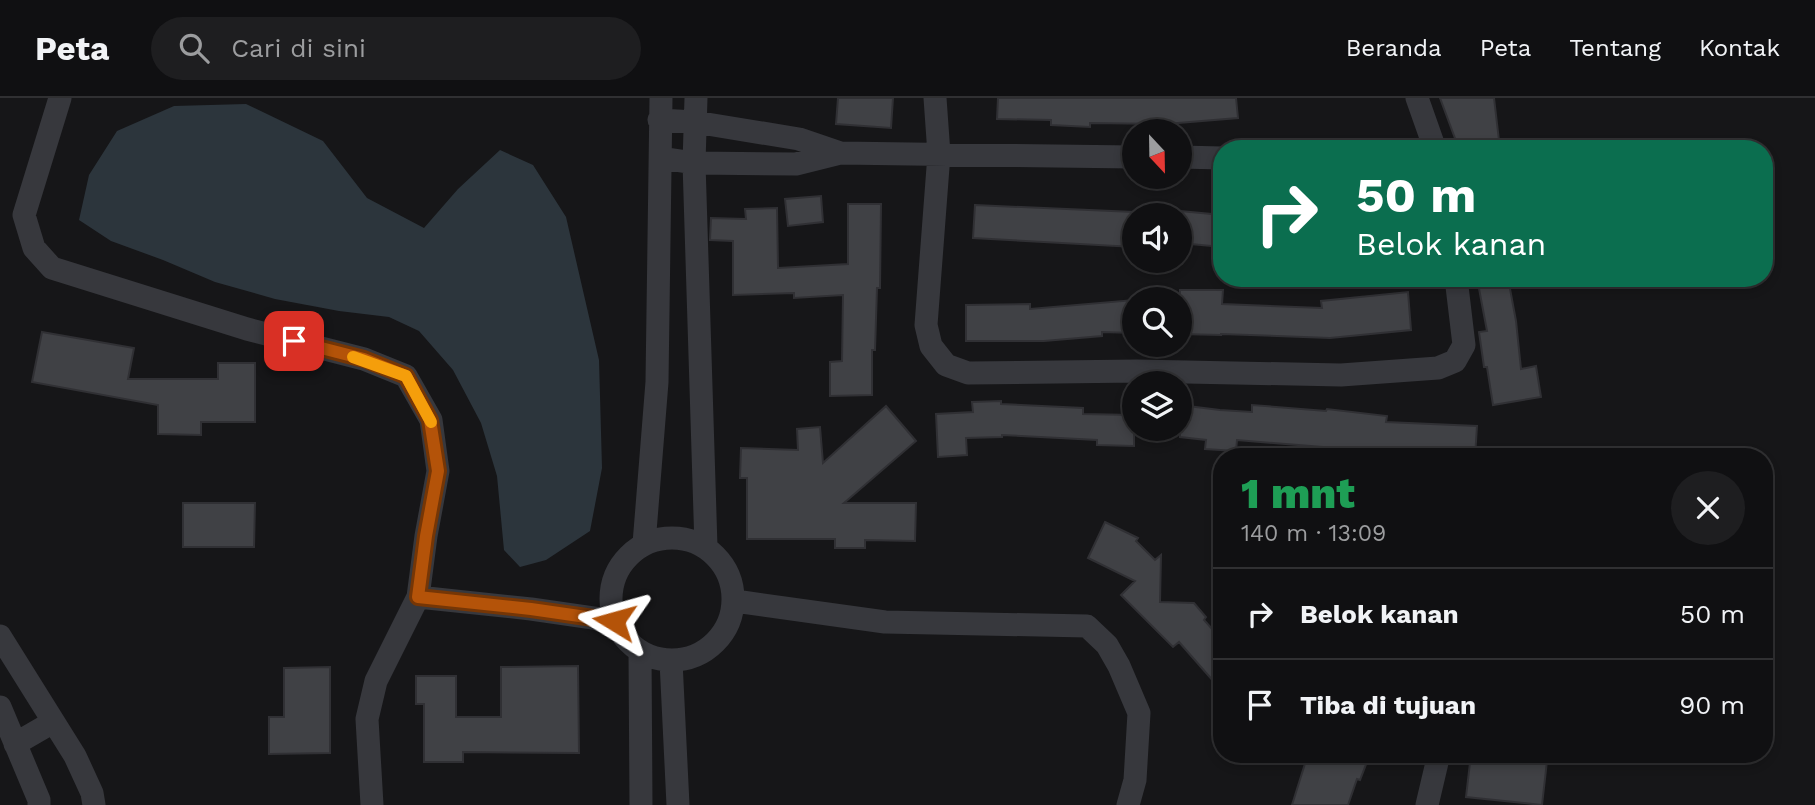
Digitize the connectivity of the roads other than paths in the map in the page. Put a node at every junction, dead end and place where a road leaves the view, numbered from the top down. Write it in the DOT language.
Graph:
graph roads {
  1 [pos="60,98"];
  2 [pos="696,98"];
  3 [pos="935,98"];
  4 [pos="1417,98"];
  5 [pos="660,109"];
  6 [pos="695,122"];
  7 [pos="1432,140"];
  8 [pos="840,153"];
  9 [pos="939,154"];
  10 [pos="1122,157"];
  11 [pos="1192,157"];
  12 [pos="661,158"];
  13 [pos="1213,158"];
  14 [pos="694,163"];
  15 [pos="1458,287"];
  16 [pos="644,544"];
  17 [pos="706,547"];
  18 [pos="418,597"];
  19 [pos="734,601"];
  20 [pos="614,621"];
  21 [pos="0,636"];
  22 [pos="640,652"];
  23 [pos="671,661"];
  24 [pos="0,707"];
  25 [pos="53,722"];
  26 [pos="15,744"];
  27 [pos="1437,763"];
  28 [pos="40,805"];
  29 [pos="94,805"];
  30 [pos="372,805"];
  31 [pos="641,805"];
  32 [pos="678,805"];
  33 [pos="1128,805"];
  34 [pos="1427,805"];
  1 -- 18 [label="street"];
  2 -- 6 [label="street"];
  3 -- 9 [label="street"];
  4 -- 7 [label="street"];
  5 -- 6 [label="street"];
  5 -- 12 [label="street"];
  6 -- 8 [label="street"];
  6 -- 14 [label="street"];
  8 -- 9 [label="street"];
  8 -- 14 [label="street"];
  9 -- 10 [label="street"];
  9 -- 15 [label="street"];
  11 -- 13 [label="street"];
  12 -- 14 [label="street"];
  12 -- 16 [label="street"];
  14 -- 17 [label="street"];
  16 -- 17 [label="street"];
  16 -- 20 [label="street"];
  17 -- 19 [label="street"];
  18 -- 20 [label="street"];
  18 -- 30 [label="street"];
  19 -- 23 [label="street"];
  19 -- 33 [label="street"];
  20 -- 22 [label="street"];
  21 -- 25 [label="street"];
  22 -- 23 [label="street"];
  22 -- 31 [label="street"];
  23 -- 32 [label="street"];
  24 -- 26 [label="street"];
  25 -- 26 [label="street"];
  25 -- 29 [label="street"];
  26 -- 28 [label="street"];
  27 -- 34 [label="street"];
}
